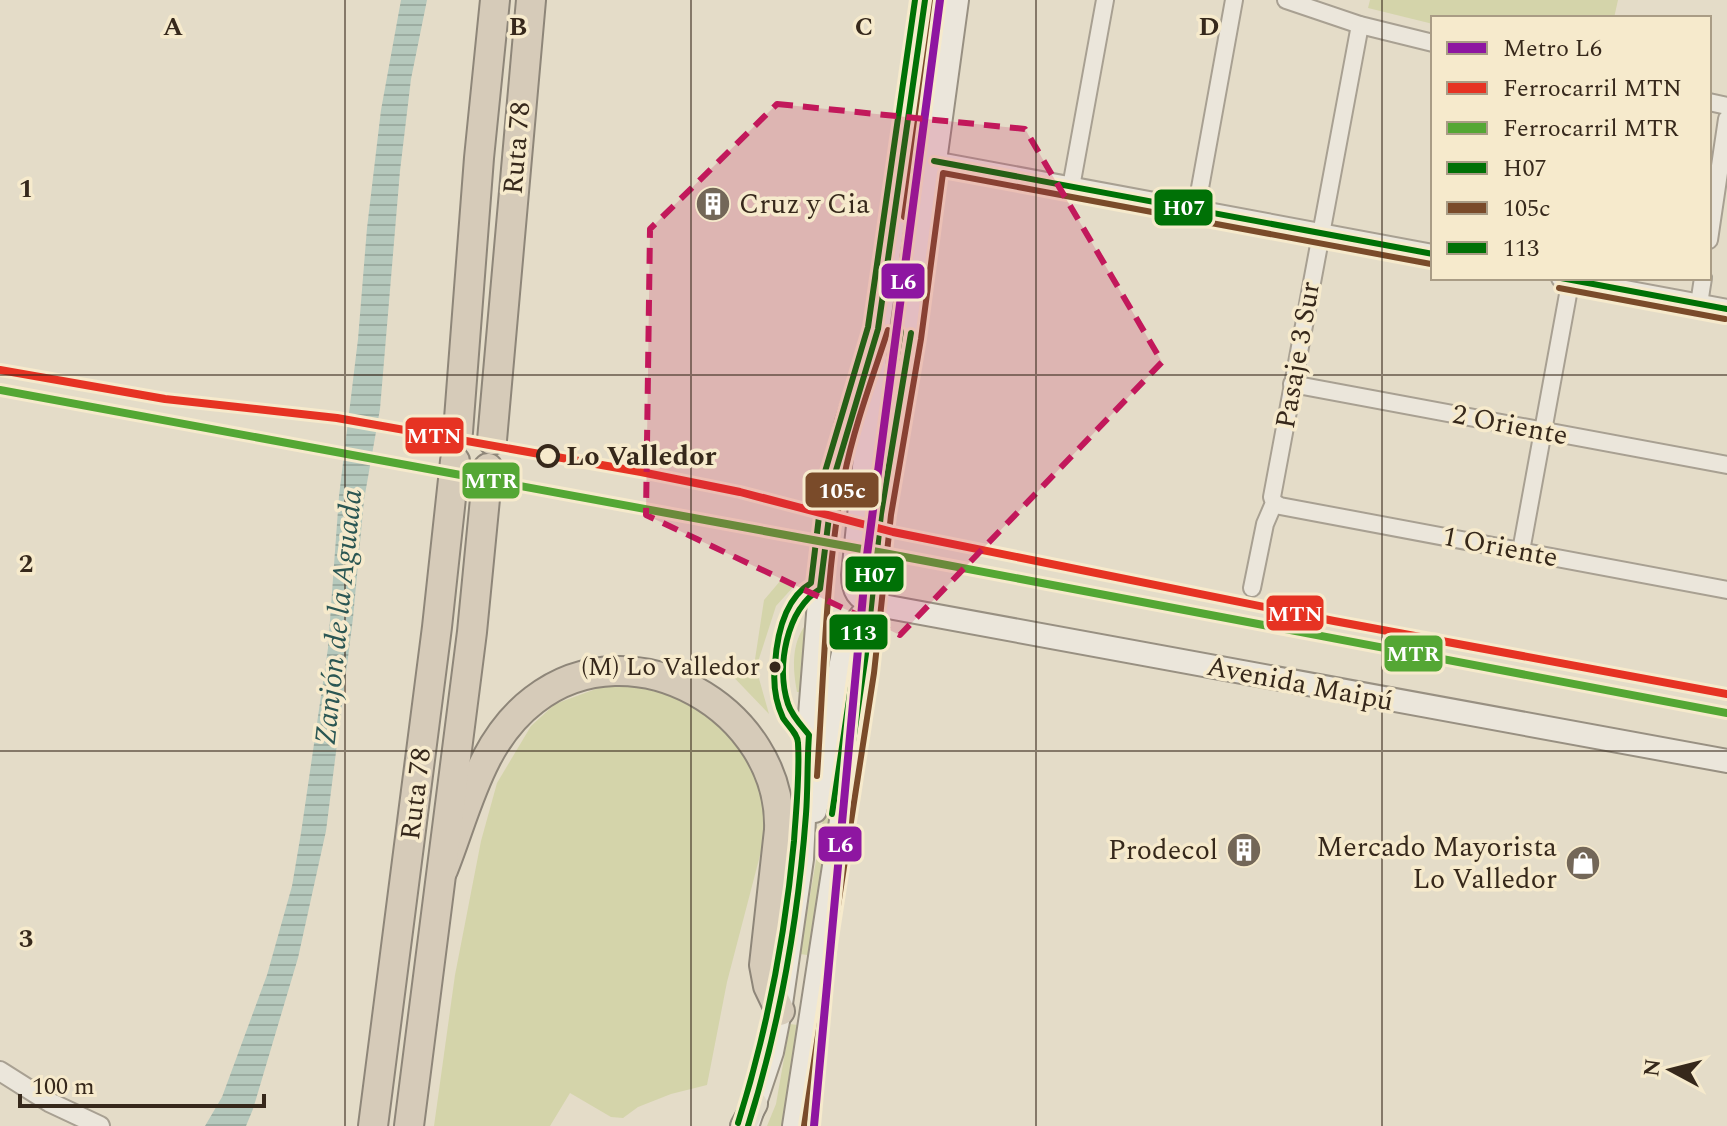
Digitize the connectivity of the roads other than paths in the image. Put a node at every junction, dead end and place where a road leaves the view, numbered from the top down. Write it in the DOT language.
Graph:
graph roads {
  1 [pos="495,0"];
  2 [pos="531,0"];
  3 [pos="925,0"];
  4 [pos="957,0"];
  5 [pos="1105,0"];
  6 [pos="1234,0"];
  7 [pos="1286,0"];
  8 [pos="1360,25"];
  9 [pos="1431,43"];
  10 [pos="909,110"];
  11 [pos="1727,119"];
  12 [pos="934,161"];
  13 [pos="1071,187"];
  14 [pos="1196,210"];
  15 [pos="1711,227"];
  16 [pos="1320,233"];
  17 [pos="1431,254"];
  18 [pos="1568,280"];
  19 [pos="1573,280"];
  20 [pos="1703,280"];
  21 [pos="1699,304"];
  22 [pos="1727,309"];
  23 [pos="878,329"];
  24 [pos="1292,384"];
  25 [pos="1543,431"];
  26 [pos="458,432"];
  27 [pos="492,440"];
  28 [pos="455,461"];
  29 [pos="1727,465"];
  30 [pos="488,468"];
  31 [pos="1274,503"];
  32 [pos="1521,551"];
  33 [pos="1252,588"];
  34 [pos="1727,590"];
  35 [pos="872,604"];
  36 [pos="1727,761"];
  37 [pos="802,859"];
  38 [pos="443,870"];
  39 [pos="780,1011"];
  40 [pos="0,1071"];
  41 [pos="749,1119"];
  42 [pos="100,1126"];
  43 [pos="373,1126"];
  44 [pos="409,1126"];
  45 [pos="794,1126"];
  1 -- 26 [label="highway, Ruta 78"];
  2 -- 27 [label="highway, Ruta 78"];
  3 -- 10 [label="main road"];
  4 -- 12 [label="main road"];
  5 -- 13 [label="street"];
  6 -- 14 [label="street"];
  7 -- 8 [label="street"];
  8 -- 9 [label="street"];
  8 -- 16 [label="street, Pasaje 3 Sur"];
  10 -- 12 [label="main road"];
  10 -- 23 [label="main road"];
  11 -- 15 [label="street"];
  12 -- 13 [label="street"];
  12 -- 35 [label="main road"];
  13 -- 14 [label="street"];
  14 -- 16 [label="street"];
  16 -- 17 [label="street"];
  16 -- 24 [label="street, Pasaje 3 Sur"];
  18 -- 25 [label="street"];
  19 -- 21 [label="street"];
  20 -- 21 [label="street"];
  21 -- 22 [label="street"];
  23 -- 35 [label="main road"];
  23 -- 37 [label="main road"];
  24 -- 25 [label="street, 2 Oriente"];
  24 -- 31 [label="street, Pasaje 3 Sur"];
  25 -- 29 [label="street, 2 Oriente"];
  25 -- 32 [label="street"];
  28 -- 43 [label="highway, Ruta 78"];
  30 -- 38 [label="highway, Ruta 78"];
  31 -- 32 [label="street, 1 Oriente"];
  31 -- 33 [label="street, Pasaje 3 Sur"];
  32 -- 34 [label="street, 1 Oriente"];
  35 -- 36 [label="main road, Avenida Maipú"];
  35 -- 37 [label="main road"];
  35 -- 45 [label="main road"];
  37 -- 39 [label="main road"];
  38 -- 39 [label="highway"];
  38 -- 44 [label="highway, Ruta 78"];
  39 -- 41 [label="main road"];
  40 -- 42 [label="street"];
}
